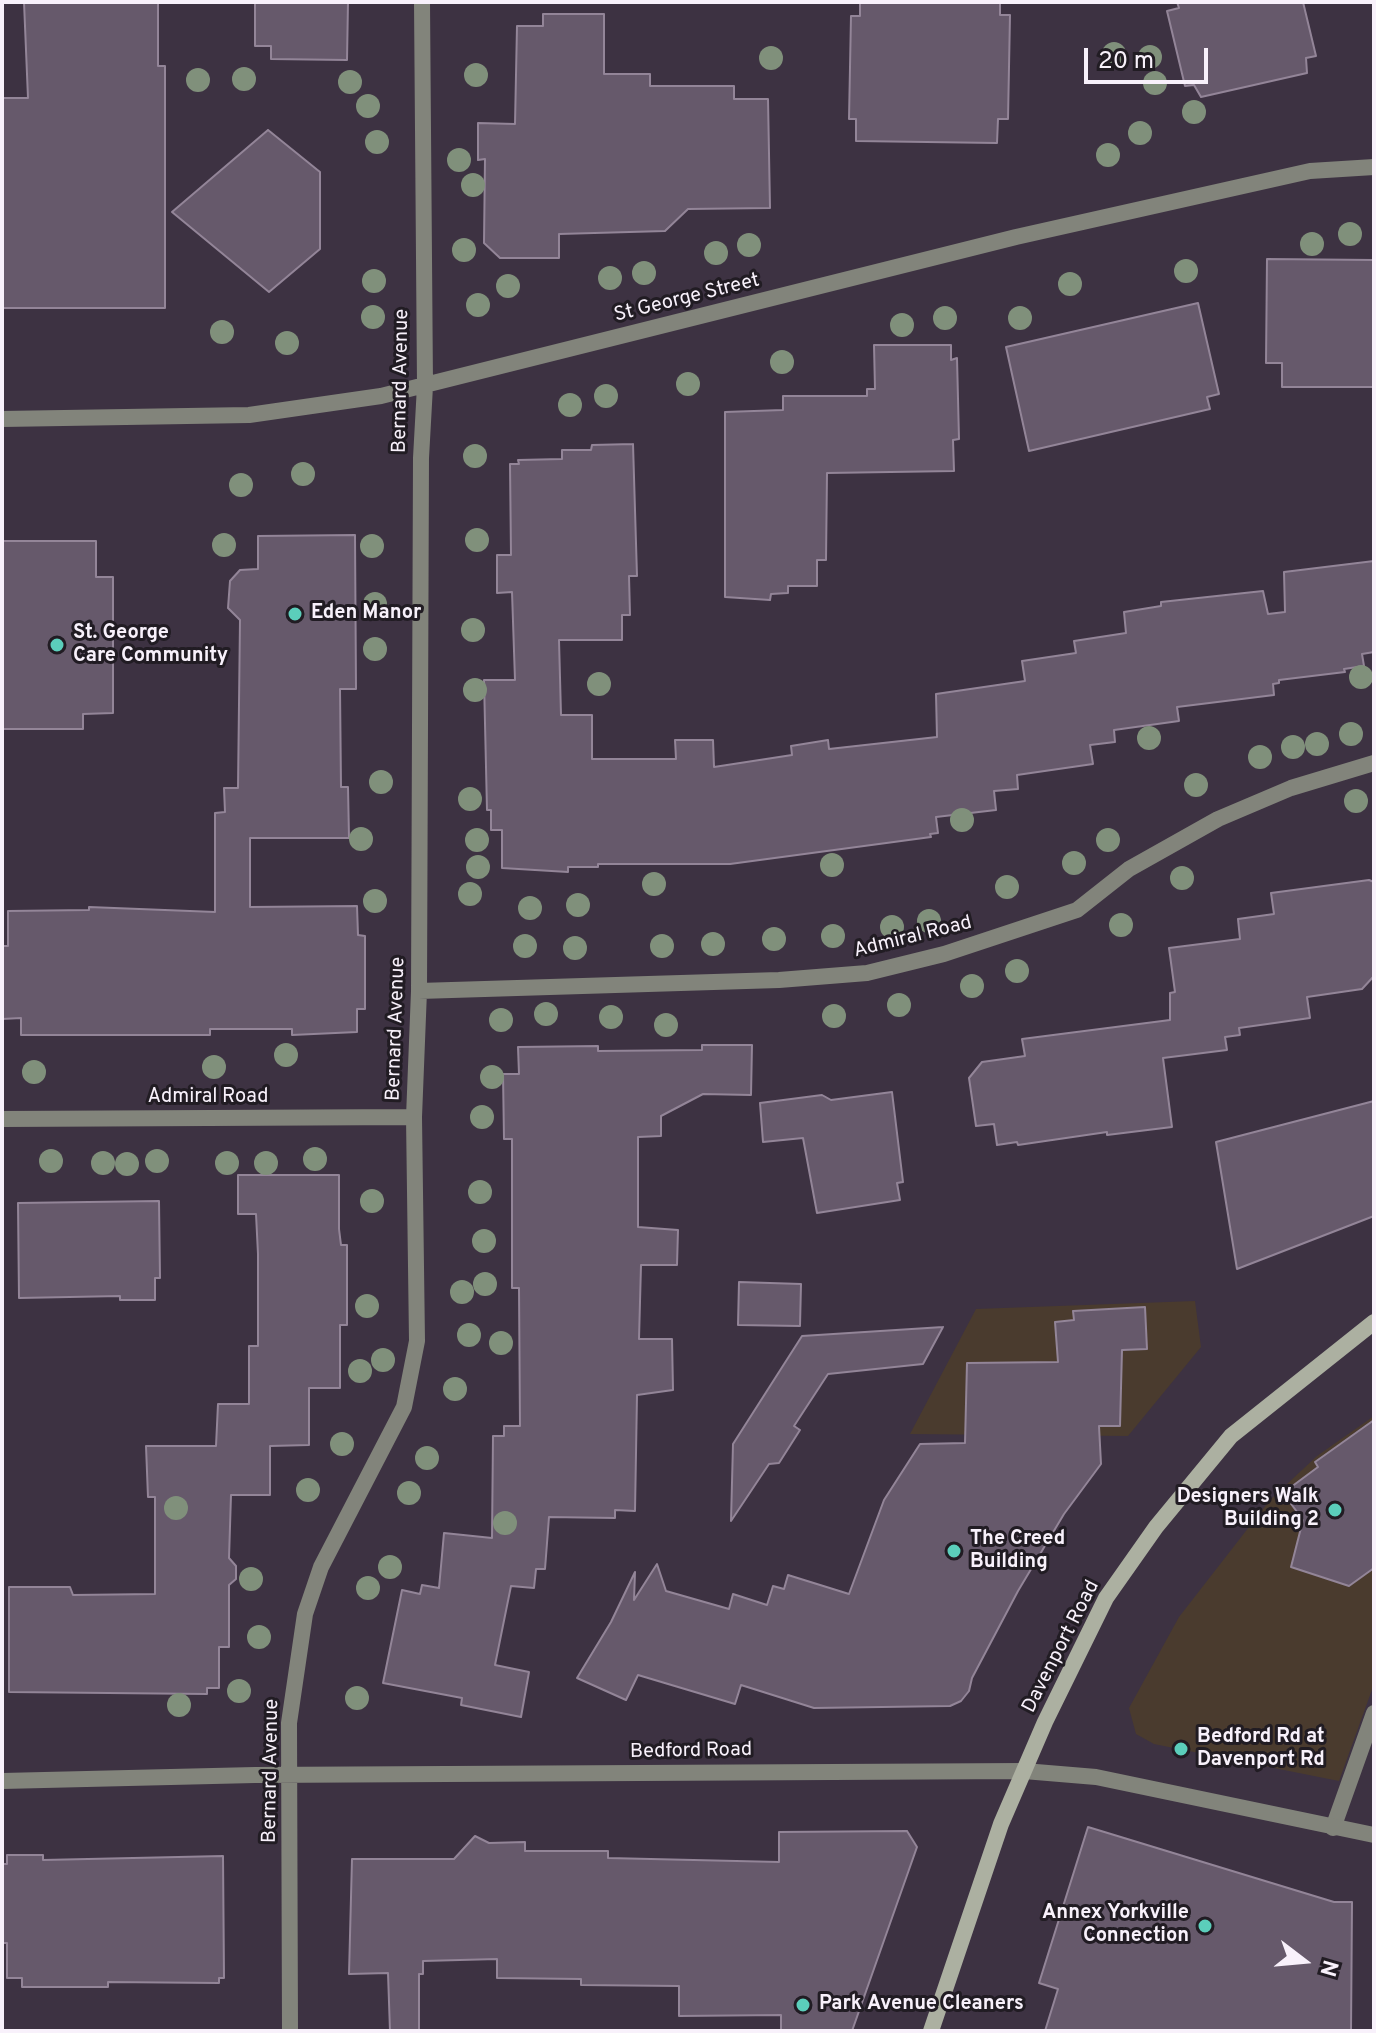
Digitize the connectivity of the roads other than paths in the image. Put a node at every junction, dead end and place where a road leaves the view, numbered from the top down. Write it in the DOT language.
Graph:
graph roads {
  1 [pos="422,2"];
  2 [pos="1374,167"];
  3 [pos="425,386"];
  4 [pos="2,419"];
  5 [pos="1374,763"];
  6 [pos="419,991"];
  7 [pos="414,1117"];
  8 [pos="2,1119"];
  9 [pos="1374,1322"];
  10 [pos="1374,1713"];
  11 [pos="1024,1771"];
  12 [pos="291,1776"];
  13 [pos="2,1781"];
  14 [pos="1333,1828"];
  15 [pos="1374,1835"];
  16 [pos="290,2031"];
  17 [pos="931,2031"];
  1 -- 3 [label="street, Bernard Avenue"];
  2 -- 3 [label="street, St George Street"];
  3 -- 4 [label="street, St George Street"];
  3 -- 6 [label="street, Bernard Avenue"];
  5 -- 6 [label="street, Admiral Road"];
  6 -- 7 [label="street, Bernard Avenue"];
  7 -- 8 [label="street, Admiral Road"];
  7 -- 12 [label="street, Bernard Avenue"];
  9 -- 11 [label="main road, Davenport Road"];
  10 -- 14 [label="street"];
  11 -- 12 [label="street, Bedford Road"];
  11 -- 14 [label="street, Bedford Road"];
  11 -- 17 [label="main road, Davenport Road"];
  12 -- 13 [label="street, Bedford Road"];
  12 -- 16 [label="street, Bernard Avenue"];
  14 -- 15 [label="street, Bedford Road"];
}
